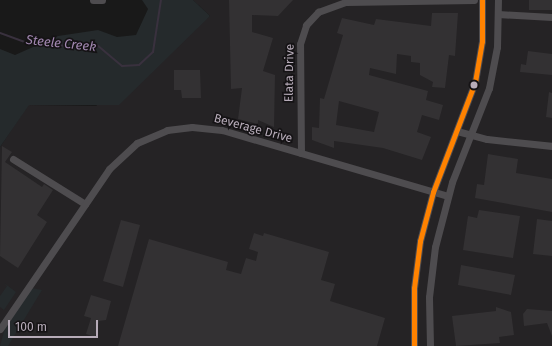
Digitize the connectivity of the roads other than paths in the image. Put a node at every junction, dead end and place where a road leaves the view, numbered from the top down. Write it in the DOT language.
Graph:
graph roads {
  1 [pos="93,0"];
  2 [pos="102,0"];
  3 [pos="474,0"];
  4 [pos="482,0"];
  5 [pos="498,0"];
  6 [pos="498,14"];
  7 [pos="552,17"];
  8 [pos="457,131"];
  9 [pos="471,136"];
  10 [pos="552,146"];
  11 [pos="301,153"];
  12 [pos="13,159"];
  13 [pos="433,192"];
  14 [pos="448,196"];
  15 [pos="84,204"];
  16 [pos="0,312"];
  17 [pos="7,317"];
  18 [pos="0,329"];
  19 [pos="414,346"];
  20 [pos="430,346"];
  1 -- 2 [label="street"];
  3 -- 11 [label="street, Elata Drive"];
  4 -- 8 [label="street"];
  5 -- 6 [label="street"];
  6 -- 7 [label="street"];
  6 -- 9 [label="street"];
  8 -- 9 [label="street"];
  8 -- 13 [label="street"];
  9 -- 10 [label="street"];
  9 -- 14 [label="street"];
  11 -- 13 [label="street, Beverage Drive"];
  11 -- 15 [label="street, Beverage Drive"];
  12 -- 15 [label="street"];
  13 -- 14 [label="street, Beverage Drive"];
  13 -- 19 [label="street"];
  14 -- 20 [label="street"];
  15 -- 17 [label="street, Beverage Drive"];
  16 -- 17 [label="street"];
  17 -- 18 [label="street, Beverage Drive"];
}
